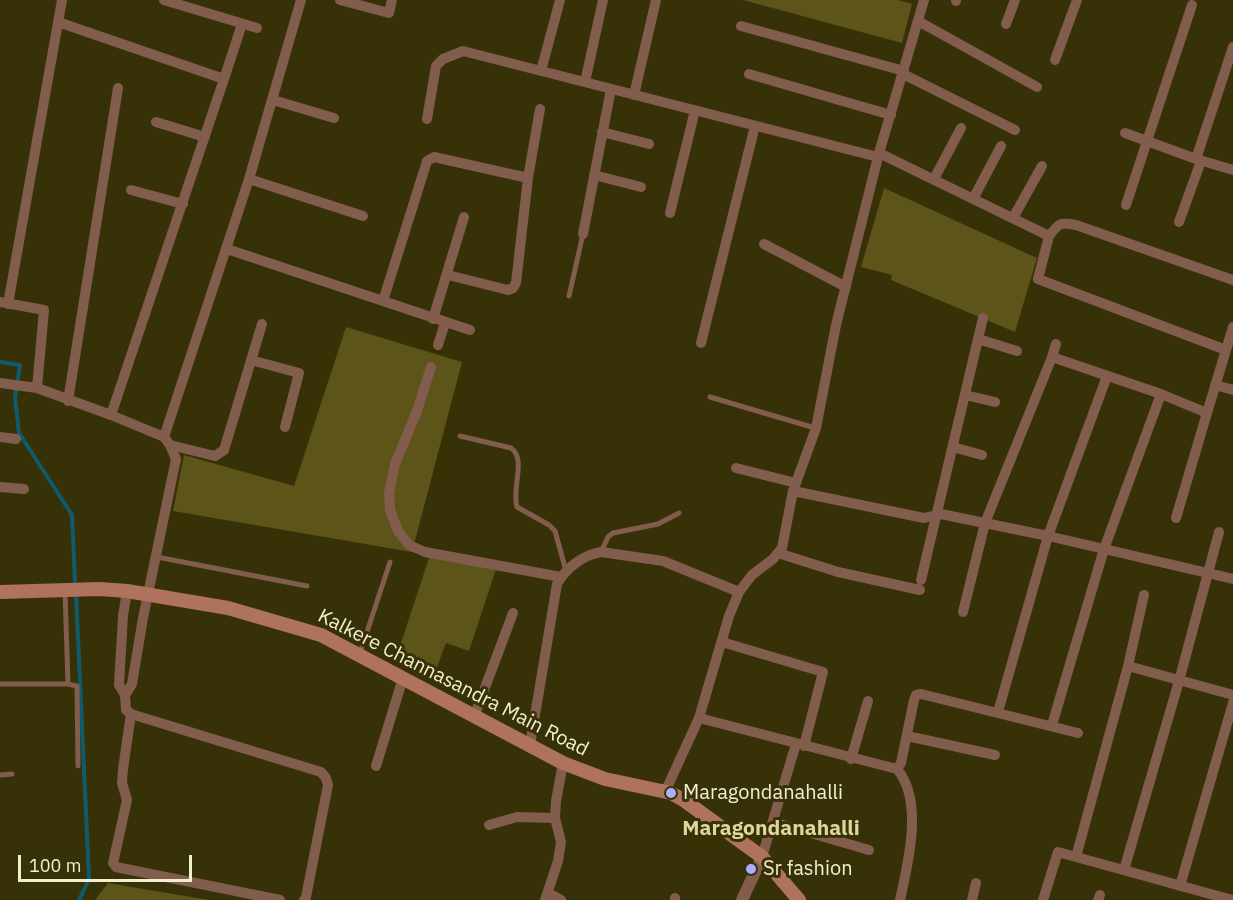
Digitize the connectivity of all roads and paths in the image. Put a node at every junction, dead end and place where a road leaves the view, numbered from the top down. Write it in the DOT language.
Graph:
graph roads {
  1 [pos="62,0"];
  2 [pos="164,0"];
  3 [pos="301,0"];
  4 [pos="340,0"];
  5 [pos="392,0"];
  6 [pos="560,0"];
  7 [pos="603,0"];
  8 [pos="656,0"];
  9 [pos="924,0"];
  10 [pos="1015,0"];
  11 [pos="1077,0"];
  12 [pos="1192,5"];
  13 [pos="918,21"];
  14 [pos="58,22"];
  15 [pos="242,24"];
  16 [pos="1006,24"];
  17 [pos="741,26"];
  18 [pos="257,28"];
  19 [pos="1233,47"];
  20 [pos="1055,60"];
  21 [pos="541,71"];
  22 [pos="903,72"];
  23 [pos="749,74"];
  24 [pos="224,79"];
  25 [pos="585,82"];
  26 [pos="1037,87"];
  27 [pos="118,88"];
  28 [pos="611,89"];
  29 [pos="634,95"];
  30 [pos="273,100"];
  31 [pos="540,110"];
  32 [pos="695,110"];
  33 [pos="891,115"];
  34 [pos="334,118"];
  35 [pos="427,119"];
  36 [pos="156,122"];
  37 [pos="755,126"];
  38 [pos="961,128"];
  39 [pos="1015,130"];
  40 [pos="602,132"];
  41 [pos="1125,133"];
  42 [pos="205,138"];
  43 [pos="1147,141"];
  44 [pos="649,144"];
  45 [pos="1001,146"];
  46 [pos="879,155"];
  47 [pos="1199,160"];
  48 [pos="1042,166"];
  49 [pos="1233,170"];
  50 [pos="594,175"];
  51 [pos="528,178"];
  52 [pos="249,179"];
  53 [pos="933,179"];
  54 [pos="641,187"];
  55 [pos="131,190"];
  56 [pos="973,199"];
  57 [pos="183,204"];
  58 [pos="1126,205"];
  59 [pos="670,213"];
  60 [pos="363,216"];
  61 [pos="464,217"];
  62 [pos="1013,218"];
  63 [pos="1179,222"];
  64 [pos="583,234"];
  65 [pos="1049,236"];
  66 [pos="764,244"];
  67 [pos="227,249"];
  68 [pos="448,275"];
  69 [pos="1233,279"];
  70 [pos="846,287"];
  71 [pos="569,296"];
  72 [pos="383,301"];
  73 [pos="4,303"];
  74 [pos="984,318"];
  75 [pos="433,319"];
  76 [pos="446,323"];
  77 [pos="262,324"];
  78 [pos="1233,327"];
  79 [pos="470,330"];
  80 [pos="978,339"];
  81 [pos="701,343"];
  82 [pos="438,345"];
  83 [pos="1056,345"];
  84 [pos="1226,350"];
  85 [pos="1017,351"];
  86 [pos="1052,357"];
  87 [pos="251,360"];
  88 [pos="431,367"];
  89 [pos="1107,376"];
  90 [pos="0,383"];
  91 [pos="1215,385"];
  92 [pos="37,388"];
  93 [pos="1233,390"];
  94 [pos="1161,394"];
  95 [pos="965,395"];
  96 [pos="710,397"];
  97 [pos="68,401"];
  98 [pos="995,402"];
  99 [pos="1207,413"];
  100 [pos="111,415"];
  101 [pos="285,428"];
  102 [pos="816,428"];
  103 [pos="460,436"];
  104 [pos="0,437"];
  105 [pos="16,439"];
  106 [pos="167,441"];
  107 [pos="953,447"];
  108 [pos="982,454"];
  109 [pos="736,468"];
  110 [pos="0,487"];
  111 [pos="795,487"];
  112 [pos="24,489"];
  113 [pos="679,513"];
  114 [pos="937,514"];
  115 [pos="1176,518"];
  116 [pos="985,523"];
  117 [pos="1219,532"];
  118 [pos="1048,536"];
  119 [pos="1104,549"];
  120 [pos="601,552"];
  121 [pos="778,553"];
  122 [pos="157,557"];
  123 [pos="390,562"];
  124 [pos="1209,573"];
  125 [pos="563,574"];
  126 [pos="1233,579"];
  127 [pos="307,586"];
  128 [pos="65,590"];
  129 [pos="127,591"];
  130 [pos="0,592"];
  131 [pos="739,592"];
  132 [pos="148,594"];
  133 [pos="1144,595"];
  134 [pos="963,612"];
  135 [pos="513,613"];
  136 [pos="722,642"];
  137 [pos="359,655"];
  138 [pos="1128,666"];
  139 [pos="404,678"];
  140 [pos="1179,681"];
  141 [pos="0,684"];
  142 [pos="68,684"];
  143 [pos="1233,695"];
  144 [pos="125,696"];
  145 [pos="868,701"];
  146 [pos="1233,703"];
  147 [pos="998,712"];
  148 [pos="131,714"];
  149 [pos="474,717"];
  150 [pos="699,718"];
  151 [pos="1052,725"];
  152 [pos="1078,733"];
  153 [pos="907,736"];
  154 [pos="530,745"];
  155 [pos="800,745"];
  156 [pos="996,754"];
  157 [pos="851,759"];
  158 [pos="563,763"];
  159 [pos="78,766"];
  160 [pos="376,766"];
  161 [pos="897,769"];
  162 [pos="12,774"];
  163 [pos="0,775"];
  164 [pos="665,792"];
  165 [pos="555,818"];
  166 [pos="773,822"];
  167 [pos="489,825"];
  168 [pos="868,850"];
  169 [pos="762,857"];
  170 [pos="1076,857"];
  171 [pos="1124,870"];
  172 [pos="976,883"];
  173 [pos="1180,886"];
  174 [pos="547,897"];
  175 [pos="280,900"];
  176 [pos="304,900"];
  177 [pos="561,900"];
  178 [pos="742,900"];
  179 [pos="799,900"];
  180 [pos="900,900"];
  181 [pos="972,900"];
  182 [pos="1043,900"];
  183 [pos="1232,900"];
  1 -- 14 [label="street"];
  2 -- 15 [label="street"];
  3 -- 30 [label="street"];
  4 -- 5 [label="street"];
  6 -- 21 [label="street"];
  7 -- 25 [label="street"];
  8 -- 29 [label="street"];
  9 -- 13 [label="street"];
  10 -- 16 [label="street"];
  11 -- 20 [label="street"];
  12 -- 43 [label="street"];
  13 -- 22 [label="street"];
  13 -- 26 [label="street"];
  14 -- 24 [label="street"];
  14 -- 73 [label="street"];
  15 -- 18 [label="street"];
  15 -- 24 [label="street"];
  17 -- 22 [label="street"];
  19 -- 47 [label="street"];
  21 -- 25 [label="street"];
  21 -- 35 [label="street"];
  22 -- 33 [label="street"];
  22 -- 39 [label="street"];
  23 -- 33 [label="street"];
  24 -- 42 [label="street"];
  25 -- 28 [label="street"];
  27 -- 97 [label="street"];
  28 -- 29 [label="street"];
  28 -- 40 [label="street"];
  29 -- 32 [label="street"];
  30 -- 34 [label="street"];
  30 -- 52 [label="street"];
  31 -- 51 [label="street"];
  32 -- 37 [label="street"];
  32 -- 59 [label="street"];
  33 -- 46 [label="street"];
  36 -- 42 [label="street"];
  37 -- 46 [label="street"];
  37 -- 81 [label="street"];
  38 -- 53 [label="street"];
  40 -- 44 [label="street"];
  40 -- 50 [label="street"];
  41 -- 43 [label="street"];
  42 -- 57 [label="street"];
  43 -- 47 [label="street"];
  43 -- 58 [label="street"];
  45 -- 56 [label="street"];
  46 -- 53 [label="street"];
  46 -- 70 [label="street"];
  47 -- 49 [label="street"];
  47 -- 63 [label="street"];
  48 -- 62 [label="street"];
  50 -- 54 [label="street"];
  50 -- 64 [label="street"];
  51 -- 68 [label="street"];
  51 -- 72 [label="street"];
  52 -- 60 [label="street"];
  52 -- 67 [label="street"];
  53 -- 56 [label="street"];
  55 -- 57 [label="street"];
  56 -- 62 [label="street"];
  57 -- 100 [label="street"];
  61 -- 68 [label="street"];
  62 -- 65 [label="street"];
  64 -- 71 [label="lane"];
  65 -- 69 [label="street"];
  65 -- 84 [label="street"];
  66 -- 70 [label="street"];
  67 -- 72 [label="street"];
  67 -- 106 [label="street"];
  68 -- 75 [label="street"];
  70 -- 102 [label="street"];
  72 -- 75 [label="street"];
  73 -- 92 [label="street"];
  74 -- 80 [label="street"];
  75 -- 76 [label="street"];
  76 -- 79 [label="street"];
  76 -- 82 [label="street"];
  77 -- 87 [label="street"];
  78 -- 84 [label="street"];
  80 -- 85 [label="street"];
  80 -- 95 [label="street"];
  83 -- 86 [label="street"];
  84 -- 91 [label="street"];
  86 -- 89 [label="street"];
  86 -- 116 [label="street"];
  87 -- 101 [label="street"];
  87 -- 106 [label="street"];
  88 -- 125 [label="street"];
  89 -- 94 [label="street"];
  89 -- 118 [label="street"];
  90 -- 92 [label="street"];
  91 -- 93 [label="street"];
  91 -- 99 [label="street"];
  92 -- 97 [label="street"];
  94 -- 99 [label="street"];
  94 -- 119 [label="street"];
  95 -- 98 [label="street"];
  95 -- 107 [label="street"];
  96 -- 102 [label="lane"];
  97 -- 100 [label="street"];
  99 -- 115 [label="street"];
  100 -- 106 [label="street"];
  102 -- 111 [label="street"];
  103 -- 125 [label="lane"];
  104 -- 105 [label="street"];
  106 -- 122 [label="street"];
  107 -- 108 [label="street"];
  107 -- 114 [label="street"];
  109 -- 111 [label="street"];
  110 -- 112 [label="street"];
  111 -- 114 [label="street"];
  111 -- 121 [label="street"];
  113 -- 120 [label="lane"];
  114 -- 116 [label="street"];
  114 -- 121 [label="street"];
  116 -- 118 [label="street"];
  116 -- 134 [label="street"];
  117 -- 124 [label="street"];
  118 -- 119 [label="street"];
  118 -- 147 [label="street"];
  119 -- 124 [label="street"];
  119 -- 151 [label="street"];
  120 -- 125 [label="street"];
  120 -- 131 [label="street"];
  121 -- 131 [label="street"];
  122 -- 127 [label="lane"];
  122 -- 132 [label="street"];
  123 -- 137 [label="lane"];
  124 -- 126 [label="street"];
  124 -- 140 [label="street"];
  125 -- 154 [label="street"];
  128 -- 129 [label="main road, Kalkere Channasandra Main Road"];
  128 -- 130 [label="main road, Kalkere Channasandra Main Road"];
  128 -- 142 [label="lane"];
  129 -- 132 [label="main road, Kalkere Channasandra Main Road"];
  129 -- 144 [label="street"];
  131 -- 136 [label="street"];
  132 -- 137 [label="main road, Kalkere Channasandra Main Road"];
  132 -- 144 [label="street"];
  133 -- 138 [label="street"];
  135 -- 149 [label="street"];
  136 -- 150 [label="street"];
  136 -- 155 [label="street"];
  137 -- 139 [label="main road, Kalkere Channasandra Main Road"];
  138 -- 140 [label="street"];
  138 -- 170 [label="street"];
  139 -- 149 [label="main road, Kalkere Channasandra Main Road"];
  139 -- 160 [label="street"];
  140 -- 143 [label="street"];
  140 -- 171 [label="street"];
  141 -- 142 [label="lane"];
  142 -- 159 [label="lane"];
  144 -- 148 [label="street"];
  145 -- 157 [label="street"];
  146 -- 173 [label="street"];
  147 -- 151 [label="street"];
  147 -- 153 [label="street"];
  148 -- 175 [label="street"];
  148 -- 176 [label="street"];
  149 -- 154 [label="main road, Kalkere Channasandra Main Road"];
  150 -- 155 [label="street"];
  150 -- 164 [label="street"];
  151 -- 152 [label="street"];
  153 -- 156 [label="street"];
  153 -- 161 [label="street"];
  154 -- 158 [label="main road, Kalkere Channasandra Main Road"];
  155 -- 157 [label="street"];
  155 -- 166 [label="street"];
  157 -- 161 [label="street"];
  158 -- 164 [label="main road, Kalkere Channasandra Main Road"];
  158 -- 165 [label="street"];
  161 -- 180 [label="street"];
  162 -- 163 [label="lane"];
  164 -- 169 [label="main road, Kalkere Channasandra Main Road"];
  165 -- 167 [label="street"];
  165 -- 174 [label="street"];
  166 -- 168 [label="street"];
  166 -- 169 [label="street"];
  169 -- 178 [label="street"];
  169 -- 179 [label="main road, Kalkere Channasandra Main Road"];
  170 -- 171 [label="street"];
  170 -- 182 [label="street"];
  171 -- 173 [label="street"];
  172 -- 181 [label="street"];
  173 -- 183 [label="street"];
  174 -- 177 [label="street"];
}
